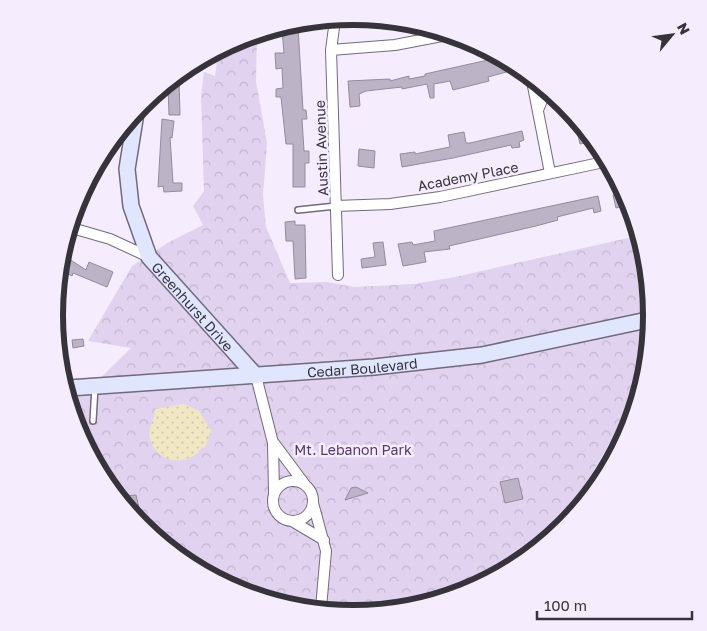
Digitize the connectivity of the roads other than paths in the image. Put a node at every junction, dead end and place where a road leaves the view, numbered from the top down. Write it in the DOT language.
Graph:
graph roads {
  1 [pos="334,26"];
  2 [pos="436,37"];
  3 [pos="331,50"];
  4 [pos="533,88"];
  5 [pos="544,96"];
  6 [pos="538,110"];
  7 [pos="134,125"];
  8 [pos="600,163"];
  9 [pos="550,173"];
  10 [pos="336,206"];
  11 [pos="298,210"];
  12 [pos="76,229"];
  13 [pos="149,257"];
  14 [pos="338,276"];
  15 [pos="644,321"];
  16 [pos="256,376"];
  17 [pos="95,387"];
  18 [pos="72,388"];
  19 [pos="93,421"];
  20 [pos="273,443"];
  21 [pos="306,487"];
  22 [pos="274,494"];
  23 [pos="313,503"];
  24 [pos="292,521"];
  25 [pos="324,540"];
  26 [pos="321,604"];
  1 -- 3 [label="street, Austin Avenue"];
  2 -- 3 [label="street"];
  3 -- 10 [label="street, Austin Avenue"];
  4 -- 6 [label="street"];
  5 -- 6 [label="street"];
  6 -- 9 [label="street"];
  7 -- 13 [label="street, Greenhurst Drive"];
  8 -- 9 [label="street, Academy Place"];
  9 -- 10 [label="street, Academy Place"];
  10 -- 11 [label="lane"];
  10 -- 14 [label="street, Austin Avenue"];
  12 -- 13 [label="street"];
  13 -- 16 [label="street, Greenhurst Drive"];
  15 -- 16 [label="street, Cedar Boulevard"];
  16 -- 17 [label="street, Cedar Boulevard"];
  16 -- 20 [label="street"];
  17 -- 18 [label="street, Cedar Boulevard"];
  17 -- 19 [label="lane"];
  20 -- 21 [label="street"];
  20 -- 22 [label="street"];
  21 -- 22 [label="street"];
  21 -- 23 [label="street"];
  22 -- 24 [label="street"];
  23 -- 24 [label="street"];
  23 -- 25 [label="street"];
  24 -- 25 [label="street"];
  25 -- 26 [label="street"];
}
